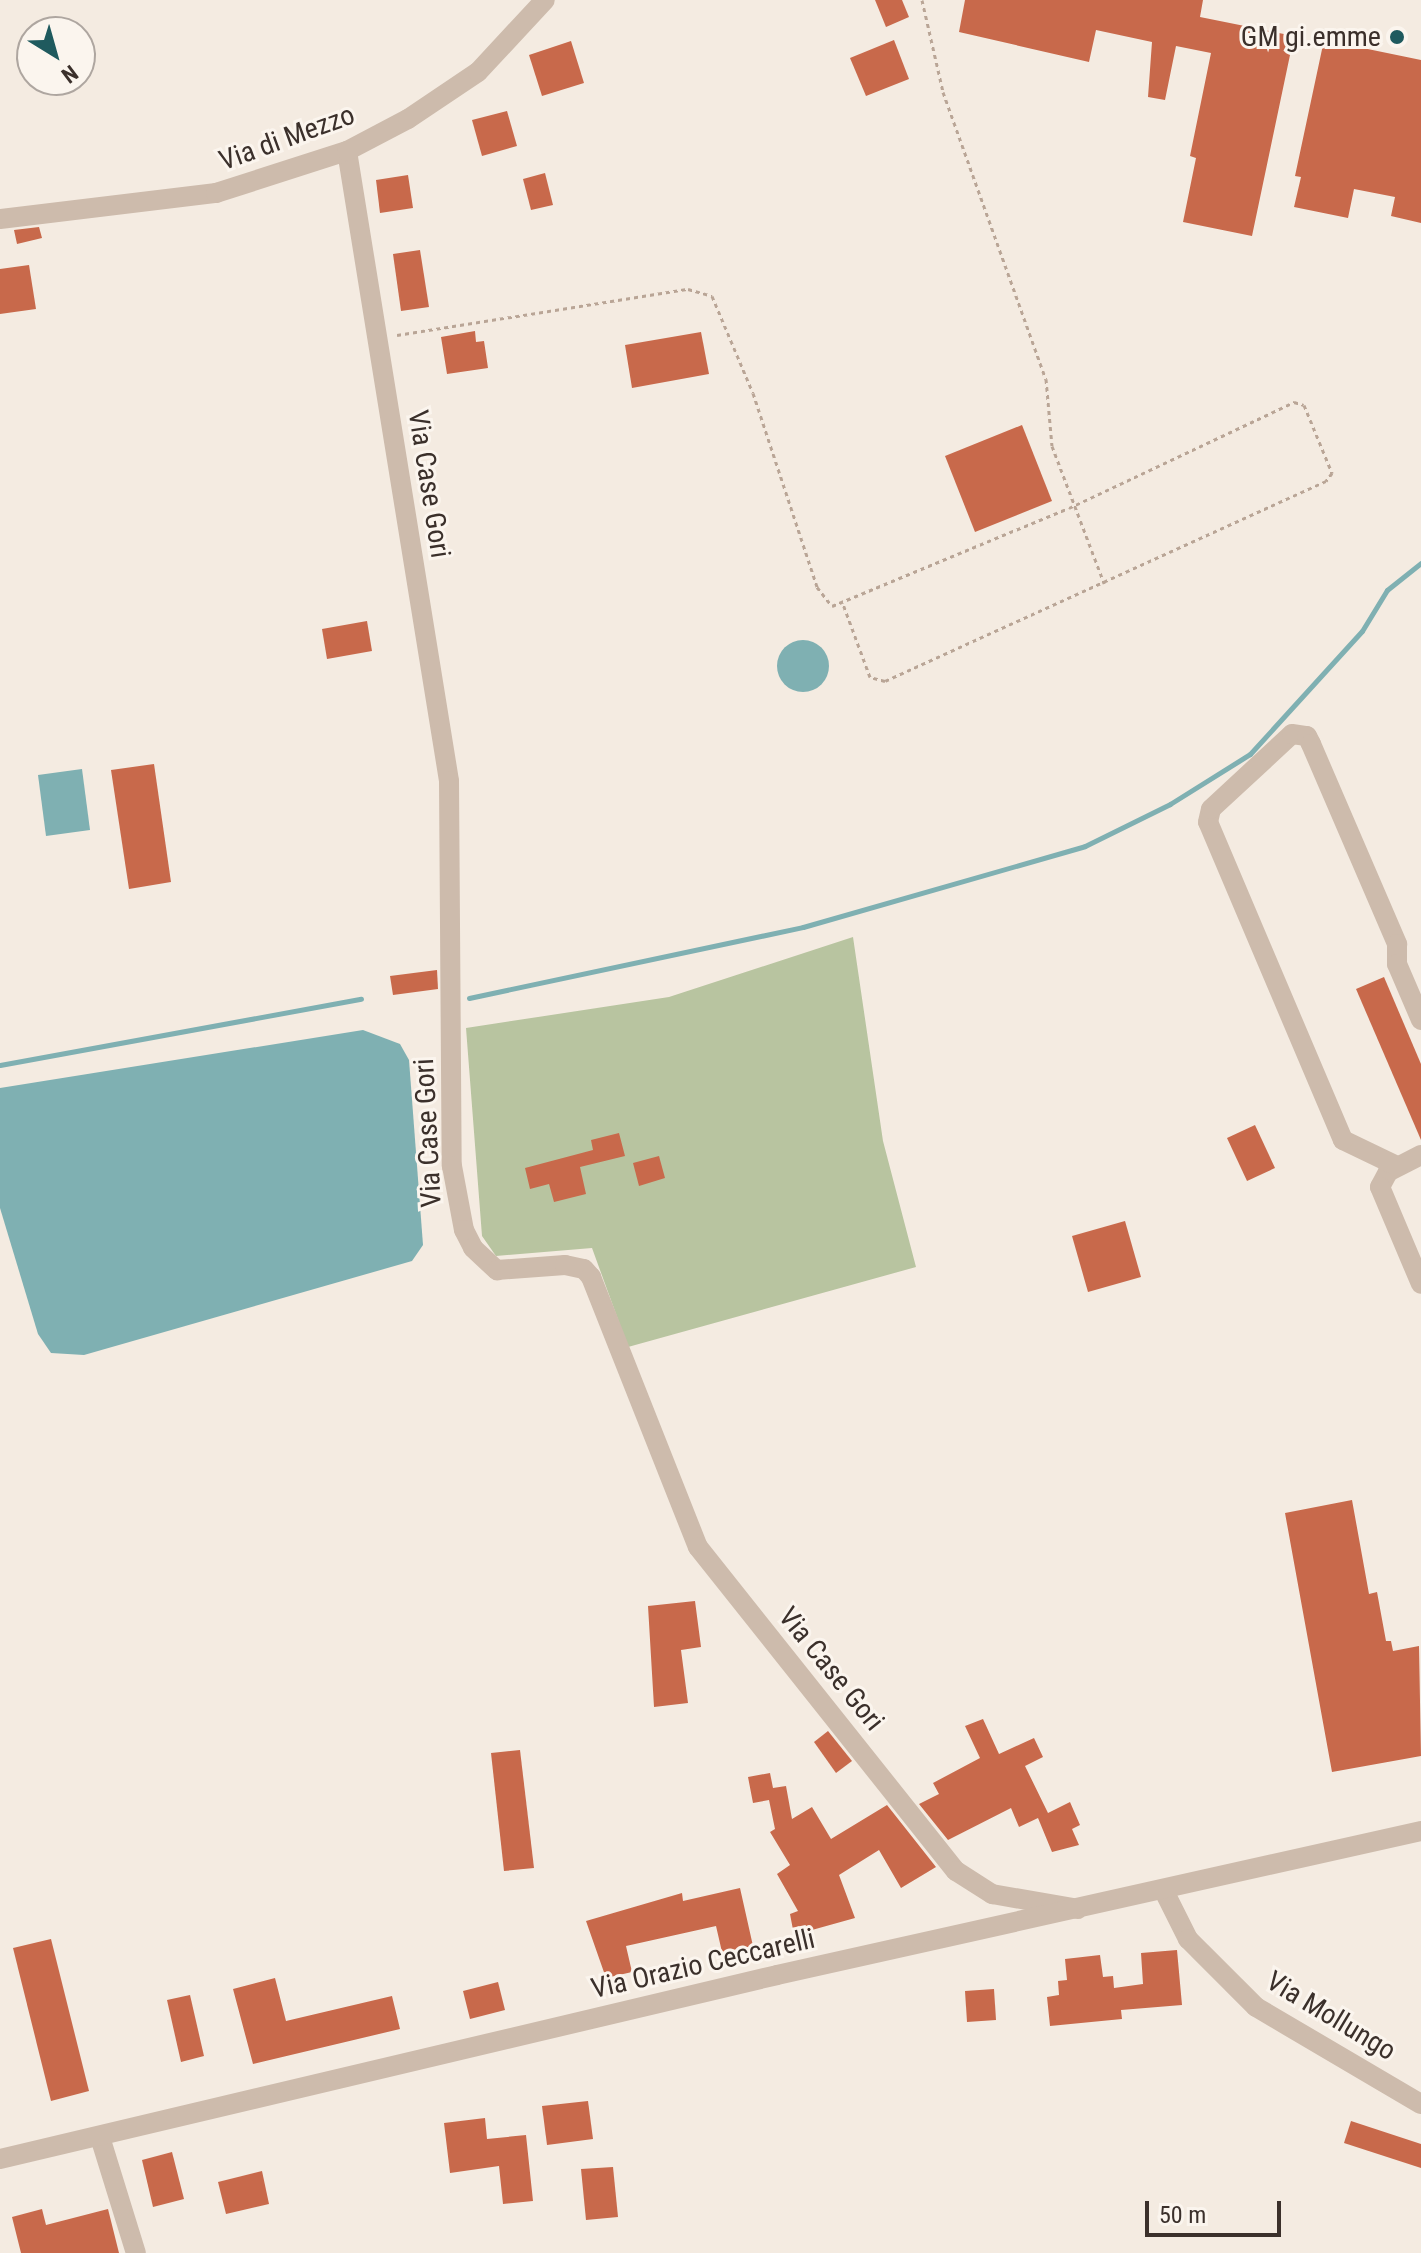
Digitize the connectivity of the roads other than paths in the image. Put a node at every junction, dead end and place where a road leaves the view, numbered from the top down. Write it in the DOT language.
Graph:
graph roads {
  1 [pos="545,0"];
  2 [pos="347,151"];
  3 [pos="0,219"];
  4 [pos="1421,1020"];
  5 [pos="1421,1155"];
  6 [pos="1397,1166"];
  7 [pos="1421,1284"];
  8 [pos="1421,1831"];
  9 [pos="1164,1891"];
  10 [pos="1078,1909"];
  11 [pos="1421,2104"];
  12 [pos="100,2137"];
  13 [pos="0,2159"];
  14 [pos="136,2253"];
  1 -- 2 [label="street, Via di Mezzo"];
  2 -- 3 [label="street, Via di Mezzo"];
  2 -- 10 [label="street, Via Case Gori"];
  4 -- 6 [label="street"];
  5 -- 6 [label="street"];
  6 -- 7 [label="street"];
  8 -- 9 [label="street, Via Orazio Ceccarelli"];
  9 -- 10 [label="street, Via Orazio Ceccarelli"];
  9 -- 11 [label="street, Via Mollungo"];
  10 -- 12 [label="street, Via Orazio Ceccarelli"];
  12 -- 13 [label="street, Via Orazio Ceccarelli"];
  12 -- 14 [label="street"];
}
